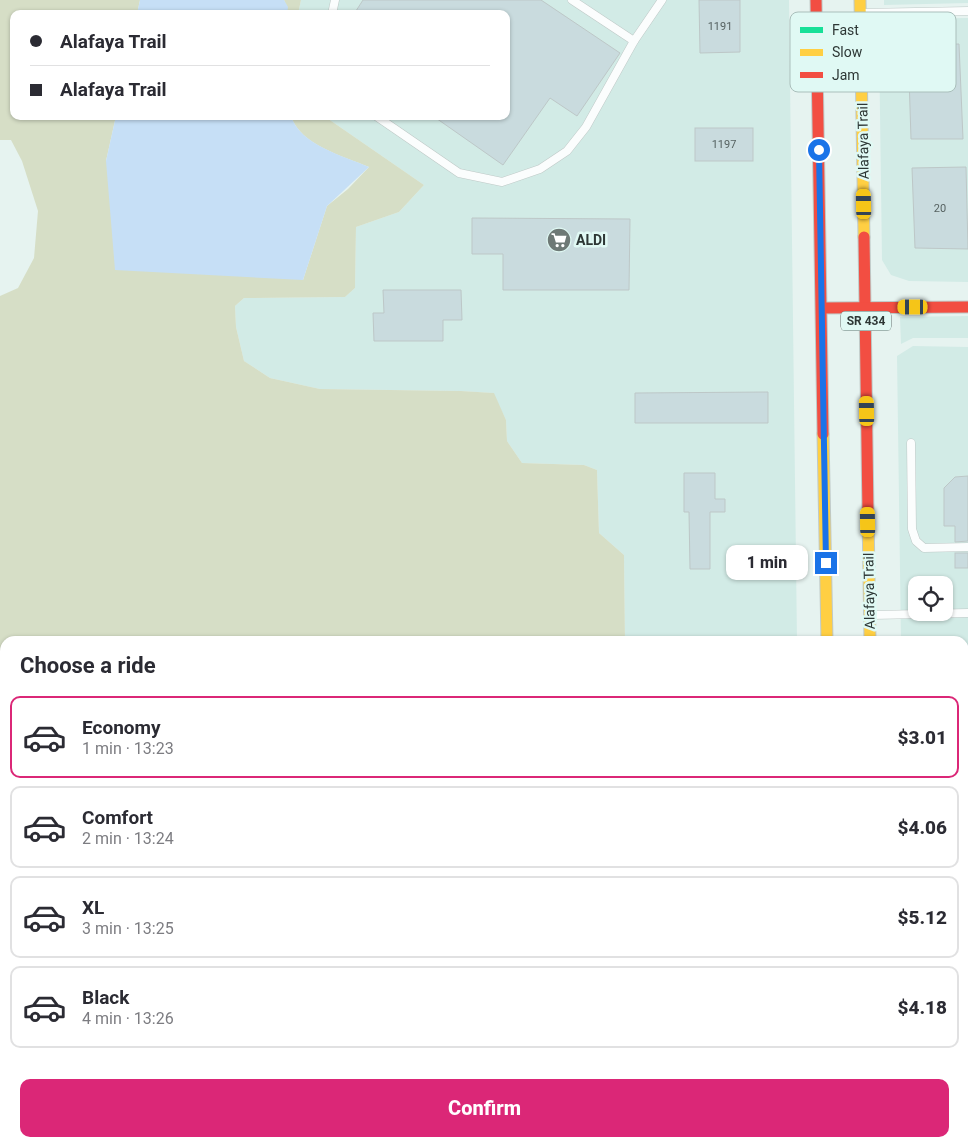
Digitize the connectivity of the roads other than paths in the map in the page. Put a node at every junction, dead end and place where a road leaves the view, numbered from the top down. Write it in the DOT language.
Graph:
graph roads {
  1 [pos="572,0"];
  2 [pos="662,0"];
  3 [pos="851,0"];
  4 [pos="968,11"];
  5 [pos="859,12"];
  6 [pos="914,12"];
  7 [pos="634,41"];
  8 [pos="818,92"];
  9 [pos="862,92"];
  10 [pos="382,120"];
  11 [pos="968,307"];
  12 [pos="822,308"];
  13 [pos="866,308"];
  14 [pos="911,444"];
  15 [pos="968,547"];
  16 [pos="968,613"];
  17 [pos="869,615"];
  18 [pos="827,636"];
  19 [pos="870,636"];
  1 -- 7 [label="lane"];
  2 -- 7 [label="lane"];
  3 -- 5 [label="main road"];
  4 -- 6 [label="lane"];
  7 -- 10 [label="lane"];
  8 -- 12 [label="main road, SR 434"];
  9 -- 13 [label="main road, Alafaya Trail / SR 434"];
  11 -- 13 [label="main road"];
  12 -- 13 [label="main road"];
  12 -- 18 [label="main road, SR 434"];
  13 -- 17 [label="main road, Alafaya Trail / SR 434"];
  14 -- 15 [label="lane"];
  16 -- 17 [label="lane"];
  17 -- 19 [label="main road, Alafaya Trail / SR 434"];
}
